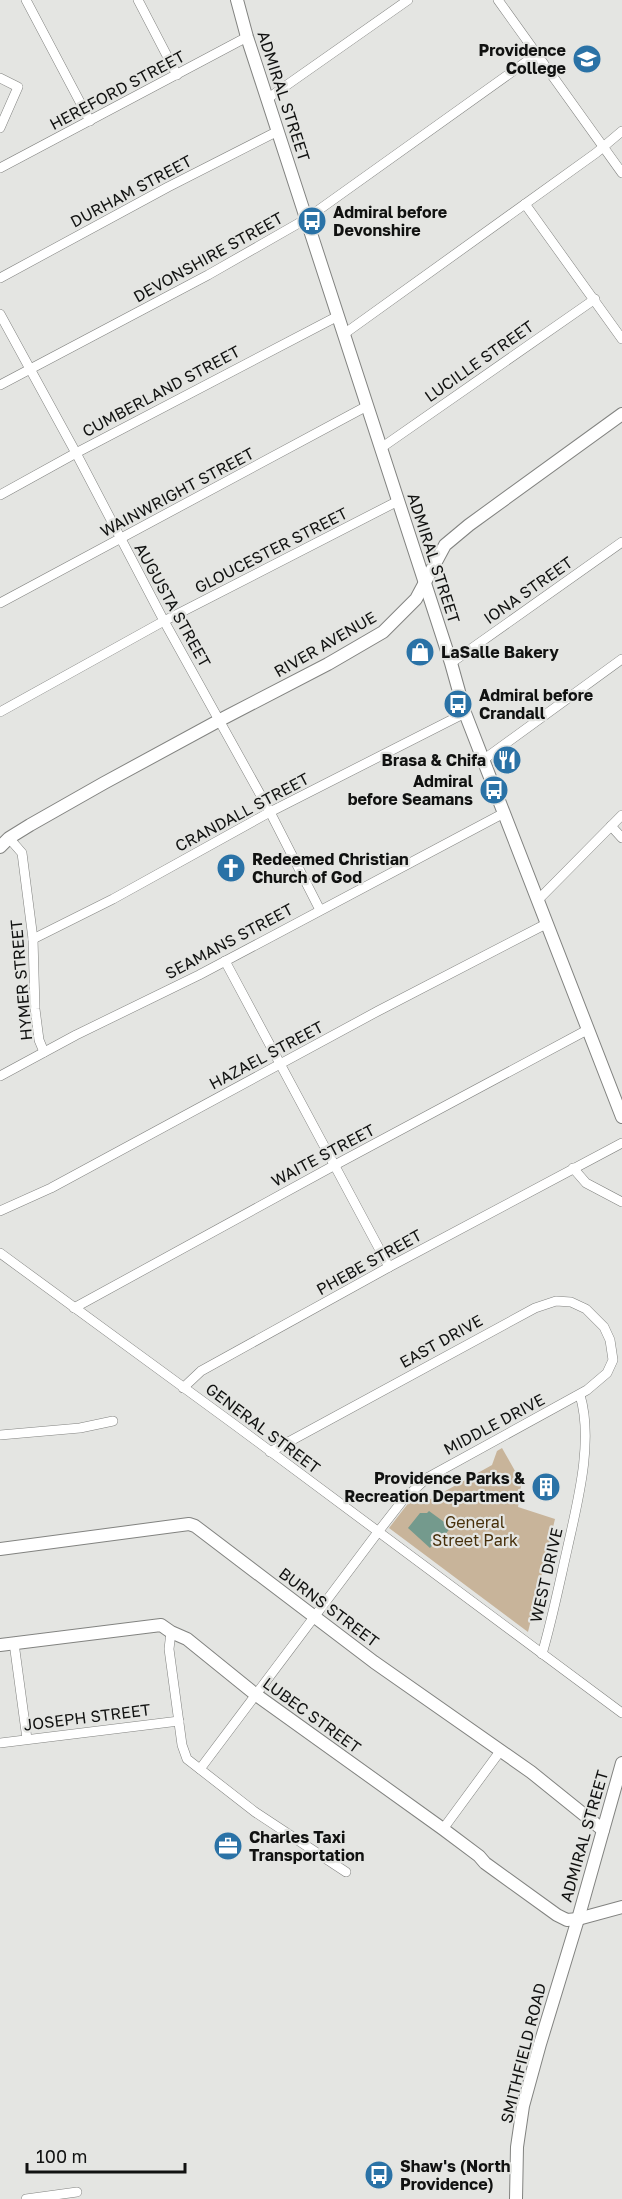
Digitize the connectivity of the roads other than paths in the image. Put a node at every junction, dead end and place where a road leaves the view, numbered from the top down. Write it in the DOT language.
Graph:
graph roads {
  1 [pos="26,0"];
  2 [pos="138,0"];
  3 [pos="237,0"];
  4 [pos="408,0"];
  5 [pos="498,0"];
  6 [pos="247,37"];
  7 [pos="537,54"];
  8 [pos="177,75"];
  9 [pos="0,78"];
  10 [pos="267,99"];
  11 [pos="90,121"];
  12 [pos="0,128"];
  13 [pos="278,131"];
  14 [pos="622,131"];
  15 [pos="604,147"];
  16 [pos="0,168"];
  17 [pos="622,173"];
  18 [pos="525,204"];
  19 [pos="306,219"];
  20 [pos="0,278"];
  21 [pos="595,299"];
  22 [pos="0,314"];
  23 [pos="338,316"];
  24 [pos="344,334"];
  25 [pos="622,339"];
  26 [pos="28,369"];
  27 [pos="0,385"];
  28 [pos="367,406"];
  29 [pos="622,414"];
  30 [pos="381,448"];
  31 [pos="76,453"];
  32 [pos="0,495"];
  33 [pos="398,501"];
  34 [pos="121,539"];
  35 [pos="622,542"];
  36 [pos="425,582"];
  37 [pos="0,603"];
  38 [pos="164,621"];
  39 [pos="622,659"];
  40 [pos="451,663"];
  41 [pos="0,712"];
  42 [pos="465,713"];
  43 [pos="220,720"];
  44 [pos="483,760"];
  45 [pos="270,812"];
  46 [pos="504,813"];
  47 [pos="622,815"];
  48 [pos="611,826"];
  49 [pos="622,838"];
  50 [pos="5,843"];
  51 [pos="538,900"];
  52 [pos="320,910"];
  53 [pos="546,924"];
  54 [pos="33,939"];
  55 [pos="225,961"];
  56 [pos="587,1030"];
  57 [pos="44,1052"];
  58 [pos="281,1064"];
  59 [pos="0,1076"];
  60 [pos="622,1117"];
  61 [pos="622,1143"];
  62 [pos="335,1165"];
  63 [pos="573,1168"];
  64 [pos="622,1202"];
  65 [pos="0,1211"];
  66 [pos="0,1253"];
  67 [pos="389,1267"];
  68 [pos="75,1308"];
  69 [pos="622,1350"];
  70 [pos="612,1352"];
  71 [pos="183,1388"];
  72 [pos="580,1395"];
  73 [pos="113,1421"];
  74 [pos="0,1435"];
  75 [pos="270,1452"];
  76 [pos="378,1532"];
  77 [pos="0,1549"];
  78 [pos="314,1617"];
  79 [pos="171,1632"];
  80 [pos="14,1643"];
  81 [pos="0,1645"];
  82 [pos="542,1654"];
  83 [pos="255,1694"];
  84 [pos="622,1713"];
  85 [pos="179,1721"];
  86 [pos="27,1739"];
  87 [pos="0,1743"];
  88 [pos="501,1750"];
  89 [pos="622,1763"];
  90 [pos="200,1769"];
  91 [pos="443,1829"];
  92 [pos="603,1830"];
  93 [pos="346,1872"];
  94 [pos="622,1906"];
  95 [pos="578,1919"];
  96 [pos="77,2192"];
  97 [pos="26,2199"];
  98 [pos="516,2199"];
  1 -- 11 [label="street"];
  2 -- 8 [label="street"];
  3 -- 6 [label="street, ADMIRAL STREET"];
  4 -- 10 [label="street"];
  5 -- 7 [label="street"];
  6 -- 8 [label="street, HEREFORD STREET"];
  6 -- 10 [label="street, ADMIRAL STREET"];
  7 -- 15 [label="street"];
  7 -- 19 [label="street, DEVONSHIRE STREET"];
  8 -- 11 [label="street, HEREFORD STREET"];
  9 -- 12 [label="street"];
  10 -- 13 [label="street, ADMIRAL STREET"];
  11 -- 16 [label="street, HEREFORD STREET"];
  13 -- 19 [label="street, ADMIRAL STREET"];
  13 -- 20 [label="street, DURHAM STREET"];
  14 -- 15 [label="street"];
  15 -- 17 [label="street"];
  15 -- 18 [label="street"];
  18 -- 21 [label="street"];
  18 -- 24 [label="street"];
  19 -- 23 [label="street, ADMIRAL STREET"];
  19 -- 26 [label="street, DEVONSHIRE STREET"];
  21 -- 25 [label="street"];
  21 -- 30 [label="street, LUCILLE STREET"];
  22 -- 26 [label="street, AUGUSTA STREET"];
  23 -- 24 [label="street, ADMIRAL STREET"];
  23 -- 31 [label="street, CUMBERLAND STREET"];
  24 -- 28 [label="street, ADMIRAL STREET"];
  26 -- 27 [label="street, DEVONSHIRE STREET"];
  26 -- 31 [label="street, AUGUSTA STREET"];
  28 -- 30 [label="street, ADMIRAL STREET"];
  28 -- 34 [label="street, WAINWRIGHT STREET"];
  29 -- 36 [label="street, RIVER AVENUE"];
  30 -- 33 [label="street, ADMIRAL STREET"];
  31 -- 32 [label="street, CUMBERLAND STREET"];
  31 -- 34 [label="street, AUGUSTA STREET"];
  33 -- 36 [label="street, ADMIRAL STREET"];
  33 -- 38 [label="street, GLOUCESTER STREET"];
  34 -- 37 [label="street, WAINWRIGHT STREET"];
  34 -- 38 [label="street, AUGUSTA STREET"];
  35 -- 40 [label="street, IONA STREET"];
  36 -- 40 [label="street, ADMIRAL STREET"];
  36 -- 43 [label="street, RIVER AVENUE"];
  38 -- 41 [label="street, GLOUCESTER STREET"];
  38 -- 43 [label="street, AUGUSTA STREET"];
  39 -- 44 [label="street"];
  40 -- 42 [label="street, ADMIRAL STREET"];
  42 -- 44 [label="street, ADMIRAL STREET"];
  42 -- 45 [label="street, CRANDALL STREET"];
  43 -- 45 [label="street, AUGUSTA STREET"];
  43 -- 50 [label="street, RIVER AVENUE"];
  44 -- 46 [label="street, ADMIRAL STREET"];
  45 -- 52 [label="street, AUGUSTA STREET"];
  45 -- 54 [label="street, CRANDALL STREET"];
  46 -- 51 [label="street, ADMIRAL STREET"];
  46 -- 52 [label="street, SEAMANS STREET"];
  47 -- 48 [label="street"];
  48 -- 49 [label="street"];
  48 -- 51 [label="street"];
  50 -- 54 [label="street, HYMER STREET"];
  51 -- 53 [label="street, ADMIRAL STREET"];
  52 -- 55 [label="street, SEAMANS STREET"];
  53 -- 56 [label="street, ADMIRAL STREET"];
  53 -- 58 [label="street, HAZAEL STREET"];
  54 -- 57 [label="street, HYMER STREET"];
  55 -- 57 [label="street, SEAMANS STREET"];
  55 -- 58 [label="street"];
  56 -- 60 [label="street, ADMIRAL STREET"];
  56 -- 62 [label="street, WAITE STREET"];
  57 -- 59 [label="street, SEAMANS STREET"];
  58 -- 62 [label="street"];
  58 -- 65 [label="street, HAZAEL STREET"];
  61 -- 63 [label="street, PHEBE STREET"];
  62 -- 67 [label="street"];
  62 -- 68 [label="street, WAITE STREET"];
  63 -- 64 [label="street"];
  63 -- 67 [label="street, PHEBE STREET"];
  66 -- 68 [label="street, GENERAL STREET"];
  67 -- 71 [label="street, PHEBE STREET"];
  68 -- 71 [label="street, GENERAL STREET"];
  69 -- 70 [label="street"];
  70 -- 72 [label="street, MIDDLE DRIVE"];
  70 -- 75 [label="street, EAST DRIVE"];
  71 -- 75 [label="street, GENERAL STREET"];
  72 -- 76 [label="street, MIDDLE DRIVE"];
  72 -- 82 [label="street, WEST DRIVE"];
  73 -- 74 [label="street"];
  75 -- 76 [label="street, GENERAL STREET"];
  76 -- 78 [label="street, MIDDLE DRIVE"];
  76 -- 82 [label="street, GENERAL STREET"];
  77 -- 78 [label="street, BURNS STREET"];
  78 -- 83 [label="street, MIDDLE DRIVE"];
  78 -- 88 [label="street, BURNS STREET"];
  79 -- 80 [label="street, LUBEC STREET"];
  79 -- 83 [label="street, LUBEC STREET"];
  79 -- 85 [label="street"];
  80 -- 81 [label="street, LUBEC STREET"];
  80 -- 86 [label="street"];
  82 -- 84 [label="street, GENERAL STREET"];
  83 -- 90 [label="street, MIDDLE DRIVE"];
  83 -- 91 [label="street, LUBEC STREET"];
  85 -- 86 [label="street, JOSEPH STREET"];
  85 -- 90 [label="street"];
  86 -- 87 [label="street, JOSEPH STREET"];
  88 -- 91 [label="street"];
  88 -- 92 [label="street, BURNS STREET"];
  89 -- 92 [label="street, ADMIRAL STREET"];
  90 -- 93 [label="street"];
  91 -- 95 [label="street, LUBEC STREET"];
  92 -- 95 [label="street, ADMIRAL STREET"];
  94 -- 95 [label="street"];
  95 -- 98 [label="street, SMITHFIELD ROAD"];
  96 -- 97 [label="street"];
}
